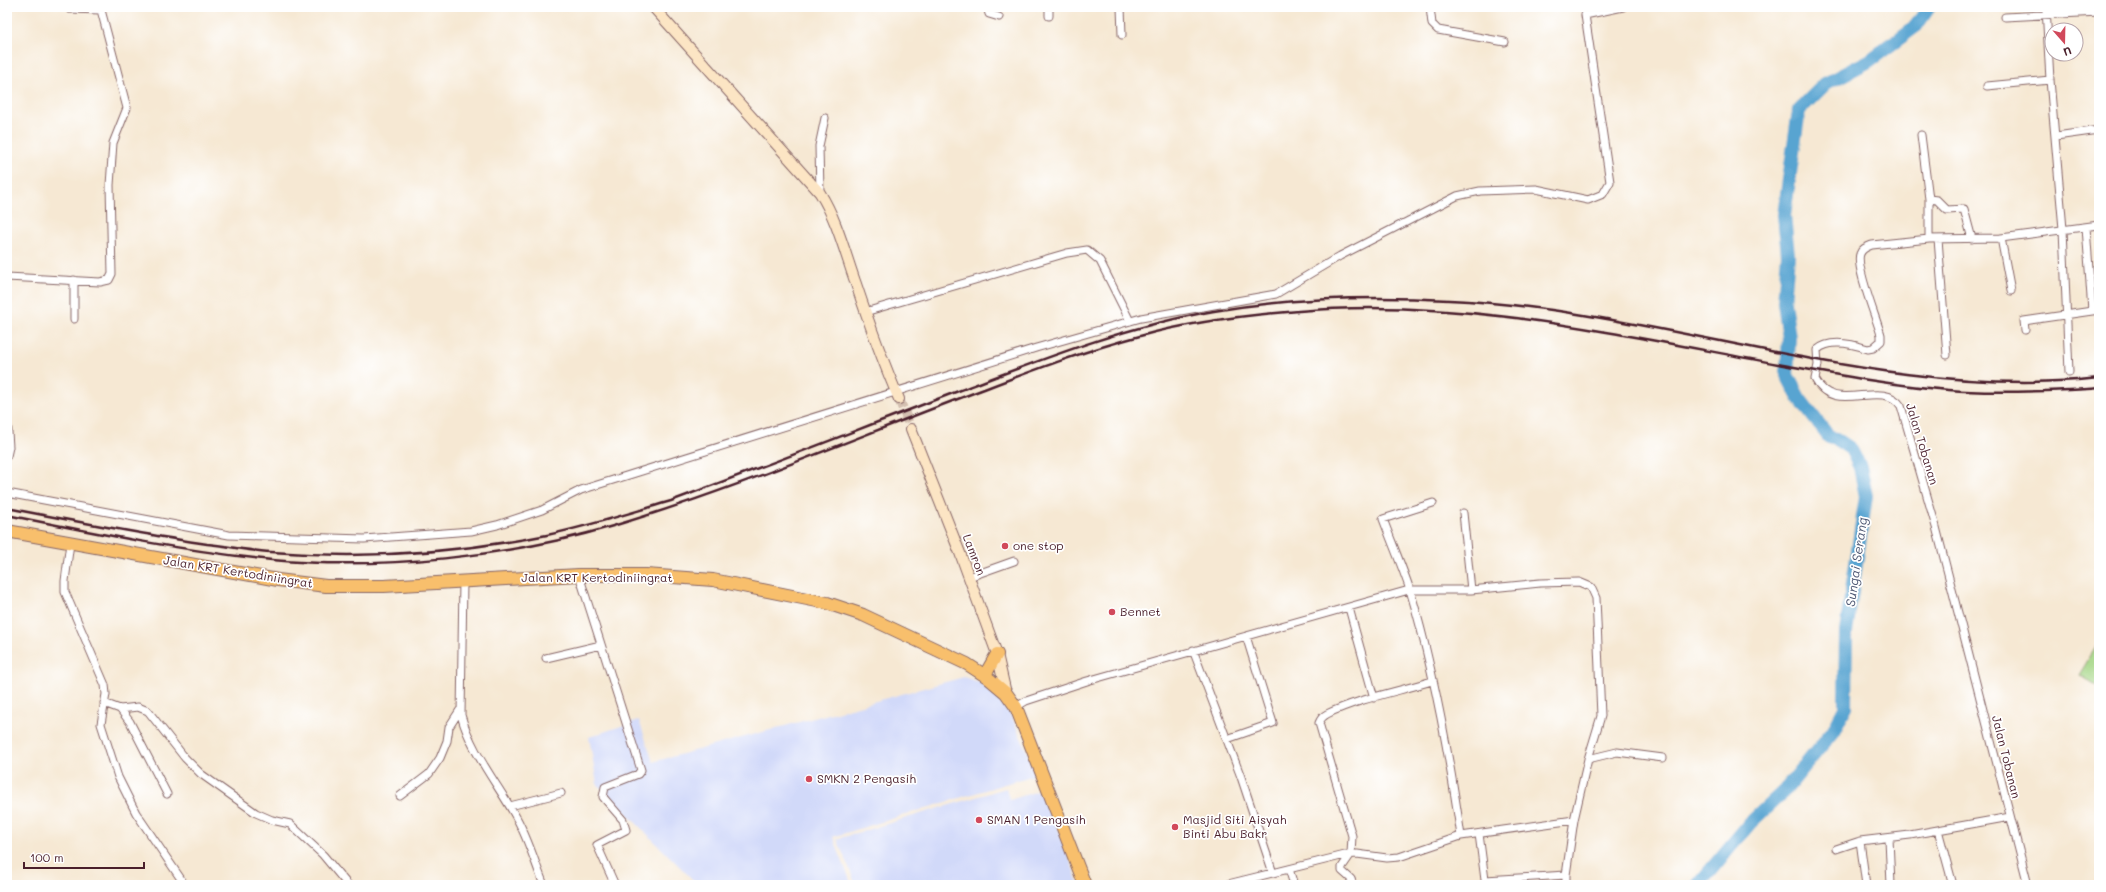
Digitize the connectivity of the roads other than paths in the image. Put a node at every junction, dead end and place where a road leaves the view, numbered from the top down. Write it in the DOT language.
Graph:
graph roads {
  1 [pos="653,7"];
  2 [pos="987,7"];
  3 [pos="1049,7"];
  4 [pos="1121,7"];
  5 [pos="1430,7"];
  6 [pos="1622,7"];
  7 [pos="2046,7"];
  8 [pos="102,8"];
  9 [pos="69,9"];
  10 [pos="2099,12"];
  11 [pos="2046,15"];
  12 [pos="1049,16"];
  13 [pos="999,17"];
  14 [pos="2005,17"];
  15 [pos="1122,35"];
  16 [pos="1505,42"];
  17 [pos="2050,80"];
  18 [pos="1987,86"];
  19 [pos="825,118"];
  20 [pos="2099,130"];
  21 [pos="1921,135"];
  22 [pos="2056,136"];
  23 [pos="820,192"];
  24 [pos="1929,199"];
  25 [pos="2099,226"];
  26 [pos="2086,227"];
  27 [pos="2062,229"];
  28 [pos="2001,238"];
  29 [pos="1929,239"];
  30 [pos="1938,239"];
  31 [pos="1972,239"];
  32 [pos="7,277"];
  33 [pos="74,280"];
  34 [pos="2011,290"];
  35 [pos="2096,311"];
  36 [pos="865,312"];
  37 [pos="2068,314"];
  38 [pos="74,319"];
  39 [pos="1130,321"];
  40 [pos="2025,330"];
  41 [pos="1947,355"];
  42 [pos="2069,372"];
  43 [pos="897,395"];
  44 [pos="7,417"];
  45 [pos="911,429"];
  46 [pos="7,456"];
  47 [pos="7,493"];
  48 [pos="1433,503"];
  49 [pos="1463,514"];
  50 [pos="7,531"];
  51 [pos="70,543"];
  52 [pos="1014,561"];
  53 [pos="579,575"];
  54 [pos="969,577"];
  55 [pos="463,581"];
  56 [pos="1410,590"];
  57 [pos="1471,590"];
  58 [pos="1349,608"];
  59 [pos="1246,636"];
  60 [pos="601,645"];
  61 [pos="1194,650"];
  62 [pos="997,654"];
  63 [pos="546,658"];
  64 [pos="985,675"];
  65 [pos="1432,682"];
  66 [pos="1006,693"];
  67 [pos="1374,698"];
  68 [pos="104,703"];
  69 [pos="1016,707"];
  70 [pos="120,709"];
  71 [pos="460,710"];
  72 [pos="1227,739"];
  73 [pos="1663,758"];
  74 [pos="1588,759"];
  75 [pos="561,793"];
  76 [pos="166,794"];
  77 [pos="400,796"];
  78 [pos="510,806"];
  79 [pos="2010,817"];
  80 [pos="1574,820"];
  81 [pos="1938,830"];
  82 [pos="1479,834"];
  83 [pos="1461,836"];
  84 [pos="1889,838"];
  85 [pos="1860,841"];
  86 [pos="1836,849"];
  87 [pos="1351,854"];
  88 [pos="1288,869"];
  89 [pos="1273,873"];
  90 [pos="1566,875"];
  91 [pos="185,885"];
  92 [pos="348,885"];
  93 [pos="544,885"];
  94 [pos="614,885"];
  95 [pos="1085,885"];
  96 [pos="1224,885"];
  97 [pos="1294,885"];
  98 [pos="1353,885"];
  99 [pos="1566,885"];
  100 [pos="1866,885"];
  101 [pos="1891,885"];
  102 [pos="1953,885"];
  103 [pos="2028,885"];
  1 -- 23 [label="street"];
  2 -- 13 [label="street"];
  3 -- 12 [label="street"];
  4 -- 15 [label="street"];
  5 -- 16 [label="street"];
  6 -- 39 [label="street"];
  7 -- 11 [label="street"];
  8 -- 9 [label="street"];
  8 -- 33 [label="street"];
  10 -- 11 [label="street"];
  11 -- 14 [label="street"];
  11 -- 17 [label="street"];
  17 -- 18 [label="street"];
  17 -- 22 [label="street"];
  19 -- 23 [label="street"];
  20 -- 22 [label="street"];
  21 -- 24 [label="street"];
  22 -- 27 [label="street"];
  23 -- 36 [label="street"];
  24 -- 29 [label="street"];
  24 -- 31 [label="street"];
  25 -- 26 [label="street, Jalan Tobanan"];
  26 -- 27 [label="street, Jalan Tobanan"];
  26 -- 35 [label="street"];
  27 -- 28 [label="street, Jalan Tobanan"];
  27 -- 37 [label="street"];
  28 -- 31 [label="street, Jalan Tobanan"];
  28 -- 34 [label="street"];
  29 -- 30 [label="street, Jalan Tobanan"];
  29 -- 79 [label="street, Jalan Tobanan"];
  30 -- 31 [label="street, Jalan Tobanan"];
  30 -- 41 [label="street"];
  32 -- 33 [label="street"];
  33 -- 38 [label="street"];
  35 -- 37 [label="street"];
  36 -- 39 [label="street"];
  36 -- 43 [label="street"];
  37 -- 40 [label="street"];
  37 -- 42 [label="street"];
  39 -- 43 [label="street"];
  43 -- 47 [label="street"];
  44 -- 46 [label="street"];
  45 -- 54 [label="street, Lamron"];
  48 -- 56 [label="street"];
  49 -- 57 [label="street"];
  50 -- 51 [label="main road, Jalan KRT Kertodiniingrat"];
  51 -- 55 [label="main road, Jalan KRT Kertodiniingrat"];
  51 -- 68 [label="street"];
  52 -- 54 [label="street"];
  53 -- 55 [label="main road, Jalan KRT Kertodiniingrat"];
  53 -- 60 [label="street"];
  53 -- 64 [label="main road, Jalan KRT Kertodiniingrat"];
  54 -- 62 [label="street, Lamron"];
  55 -- 71 [label="street"];
  56 -- 57 [label="street"];
  56 -- 58 [label="street"];
  56 -- 65 [label="street"];
  57 -- 74 [label="street"];
  58 -- 59 [label="street"];
  58 -- 67 [label="street"];
  59 -- 61 [label="street"];
  59 -- 72 [label="street"];
  60 -- 63 [label="street"];
  60 -- 94 [label="street"];
  61 -- 69 [label="street"];
  61 -- 72 [label="street"];
  62 -- 64 [label="main road"];
  62 -- 66 [label="street, Lamron"];
  64 -- 66 [label="main road, Jalan KRT Kertodiniingrat"];
  65 -- 67 [label="street"];
  65 -- 83 [label="street"];
  66 -- 69 [label="main road, Jalan KRT Kertodiniingrat"];
  67 -- 87 [label="street"];
  68 -- 70 [label="street"];
  68 -- 91 [label="street"];
  69 -- 95 [label="main road, Jalan KRT Kertodiniingrat"];
  70 -- 76 [label="street"];
  70 -- 92 [label="street"];
  71 -- 77 [label="street"];
  71 -- 78 [label="street"];
  72 -- 89 [label="street"];
  73 -- 74 [label="street"];
  74 -- 80 [label="street"];
  75 -- 78 [label="street"];
  78 -- 93 [label="street"];
  79 -- 81 [label="street"];
  79 -- 103 [label="street, Jalan Tobanan"];
  80 -- 82 [label="street"];
  80 -- 90 [label="street"];
  81 -- 84 [label="street"];
  81 -- 102 [label="street"];
  82 -- 83 [label="street"];
  82 -- 90 [label="street"];
  83 -- 87 [label="street"];
  84 -- 85 [label="street"];
  84 -- 101 [label="street"];
  85 -- 86 [label="street"];
  85 -- 100 [label="street"];
  87 -- 88 [label="street"];
  87 -- 98 [label="street"];
  88 -- 89 [label="street"];
  88 -- 97 [label="street"];
  89 -- 96 [label="street"];
  90 -- 99 [label="street"];
}
